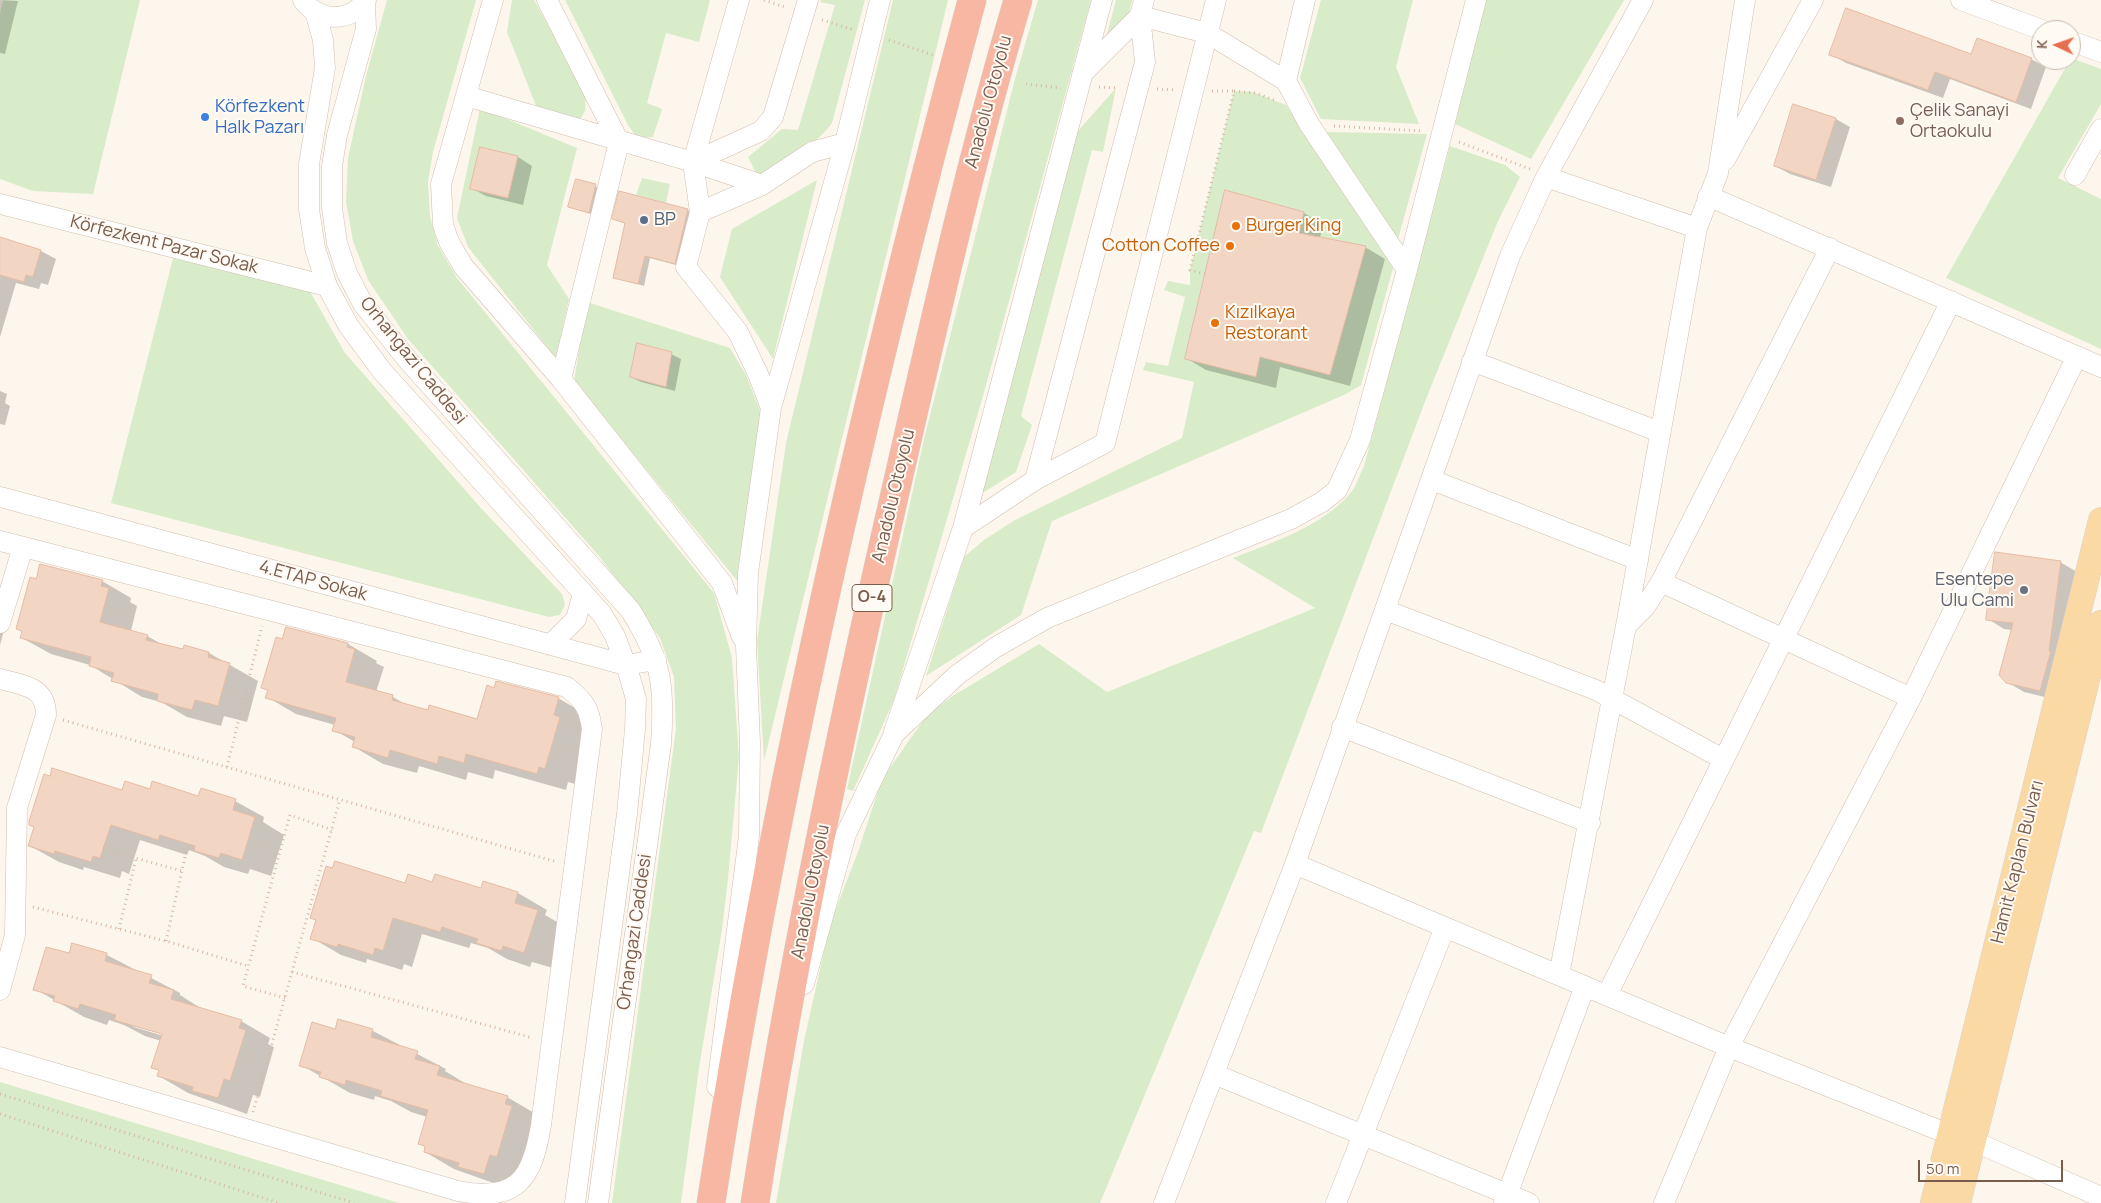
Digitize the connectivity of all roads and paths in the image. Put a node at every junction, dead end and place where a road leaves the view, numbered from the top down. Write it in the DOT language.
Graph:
graph roads {
  1 [pos="493,0"];
  2 [pos="546,0"];
  3 [pos="739,0"];
  4 [pos="764,0"];
  5 [pos="880,0"];
  6 [pos="972,0"];
  7 [pos="1018,0"];
  8 [pos="1102,0"];
  9 [pos="1216,0"];
  10 [pos="1305,0"];
  11 [pos="1476,0"];
  12 [pos="1643,0"];
  13 [pos="1745,0"];
  14 [pos="1814,0"];
  15 [pos="1960,0"];
  16 [pos="365,1"];
  17 [pos="309,6"];
  18 [pos="806,7"];
  19 [pos="1142,8"];
  20 [pos="2031,26"];
  21 [pos="1207,33"];
  22 [pos="871,35"];
  23 [pos="2081,45"];
  24 [pos="2101,52"];
  25 [pos="933,55"];
  26 [pos="1081,76"];
  27 [pos="1286,81"];
  28 [pos="466,96"];
  29 [pos="2101,129"];
  30 [pos="619,142"];
  31 [pos="844,142"];
  32 [pos="693,162"];
  33 [pos="1718,173"];
  34 [pos="2074,175"];
  35 [pos="1546,177"];
  36 [pos="762,185"];
  37 [pos="1708,196"];
  38 [pos="0,204"];
  39 [pos="700,212"];
  40 [pos="1697,228"];
  41 [pos="1830,248"];
  42 [pos="1407,270"];
  43 [pos="327,286"];
  44 [pos="1951,301"];
  45 [pos="2077,356"];
  46 [pos="1472,361"];
  47 [pos="2101,367"];
  48 [pos="561,379"];
  49 [pos="771,408"];
  50 [pos="1660,432"];
  51 [pos="1035,480"];
  52 [pos="1432,480"];
  53 [pos="0,497"];
  54 [pos="2101,520"];
  55 [pos="963,528"];
  56 [pos="0,541"];
  57 [pos="23,547"];
  58 [pos="1638,560"];
  59 [pos="1661,582"];
  60 [pos="583,593"];
  61 [pos="267,609"];
  62 [pos="1385,610"];
  63 [pos="2101,623"];
  64 [pos="0,624"];
  65 [pos="1626,626"];
  66 [pos="1784,638"];
  67 [pos="550,644"];
  68 [pos="746,646"];
  69 [pos="656,660"];
  70 [pos="626,665"];
  71 [pos="0,679"];
  72 [pos="2093,690"];
  73 [pos="1613,698"];
  74 [pos="1911,698"];
  75 [pos="46,714"];
  76 [pos="1342,727"];
  77 [pos="894,734"];
  78 [pos="1723,759"];
  79 [pos="227,767"];
  80 [pos="340,799"];
  81 [pos="1590,822"];
  82 [pos="332,830"];
  83 [pos="188,844"];
  84 [pos="103,849"];
  85 [pos="136,859"];
  86 [pos="1295,864"];
  87 [pos="574,867"];
  88 [pos="182,871"];
  89 [pos="16,902"];
  90 [pos="1446,927"];
  91 [pos="119,929"];
  92 [pos="8,933"];
  93 [pos="166,941"];
  94 [pos="248,966"];
  95 [pos="292,972"];
  96 [pos="1559,974"];
  97 [pos="1585,986"];
  98 [pos="0,990"];
  99 [pos="1607,995"];
  100 [pos="285,998"];
  101 [pos="552,1043"];
  102 [pos="1729,1047"];
  103 [pos="0,1057"];
  104 [pos="1214,1074"];
  105 [pos="0,1094"];
  106 [pos="770,1106"];
  107 [pos="0,1114"];
  108 [pos="248,1130"];
  109 [pos="1363,1136"];
  110 [pos="1962,1138"];
  111 [pos="2101,1196"];
  112 [pos="1506,1199"];
  113 [pos="279,1203"];
  114 [pos="354,1203"];
  115 [pos="574,1203"];
  116 [pos="598,1203"];
  117 [pos="703,1203"];
  118 [pos="711,1203"];
  119 [pos="755,1203"];
  120 [pos="1164,1203"];
  121 [pos="1336,1203"];
  122 [pos="1530,1203"];
  123 [pos="1664,1203"];
  124 [pos="1933,1203"];
  125 [pos="1958,1203"];
  1 -- 28 [label="street"];
  2 -- 30 [label="street"];
  3 -- 32 [label="street"];
  4 -- 18 [label="path"];
  5 -- 22 [label="street"];
  6 -- 118 [label="highway, O-4"];
  7 -- 106 [label="highway, Anadolu Otoyolu / O-4"];
  8 -- 26 [label="street"];
  9 -- 21 [label="street"];
  10 -- 27 [label="street"];
  11 -- 42 [label="street"];
  12 -- 35 [label="street"];
  13 -- 33 [label="street"];
  14 -- 33 [label="street"];
  15 -- 20 [label="street"];
  16 -- 17 [label="street"];
  16 -- 69 [label="street, Orhangazi Caddesi"];
  17 -- 43 [label="street, Orhangazi Caddesi"];
  18 -- 22 [label="path"];
  18 -- 32 [label="street"];
  19 -- 21 [label="street"];
  19 -- 26 [label="street"];
  19 -- 51 [label="street"];
  21 -- 27 [label="street"];
  21 -- 51 [label="street"];
  22 -- 25 [label="path"];
  22 -- 31 [label="street"];
  23 -- 24 [label="street"];
  26 -- 55 [label="street"];
  27 -- 42 [label="street"];
  28 -- 30 [label="street"];
  28 -- 48 [label="street"];
  29 -- 34 [label="street"];
  30 -- 32 [label="street"];
  30 -- 48 [label="street"];
  31 -- 36 [label="street"];
  31 -- 49 [label="street"];
  32 -- 36 [label="street"];
  32 -- 39 [label="street"];
  33 -- 37 [label="street"];
  35 -- 40 [label="street"];
  35 -- 46 [label="street"];
  36 -- 39 [label="street"];
  37 -- 40 [label="street"];
  37 -- 41 [label="street"];
  38 -- 43 [label="street, Körfezkent Pazar Sokak"];
  39 -- 49 [label="street"];
  40 -- 50 [label="street"];
  41 -- 44 [label="street"];
  41 -- 59 [label="street"];
  42 -- 77 [label="street"];
  43 -- 60 [label="street, Orhangazi Caddesi"];
  44 -- 45 [label="street"];
  44 -- 66 [label="street"];
  45 -- 47 [label="street"];
  45 -- 74 [label="street"];
  46 -- 50 [label="street"];
  46 -- 52 [label="street"];
  48 -- 68 [label="street"];
  49 -- 68 [label="street"];
  50 -- 58 [label="street"];
  51 -- 55 [label="street"];
  52 -- 58 [label="street"];
  52 -- 62 [label="street"];
  53 -- 67 [label="street, 4.ETAP Sokak"];
  54 -- 110 [label="main road, Hamit Kaplan Bulvarı"];
  55 -- 77 [label="street"];
  56 -- 57 [label="street"];
  57 -- 61 [label="street"];
  57 -- 64 [label="street"];
  58 -- 65 [label="street"];
  59 -- 65 [label="street"];
  59 -- 66 [label="street"];
  60 -- 67 [label="street"];
  60 -- 70 [label="street, Orhangazi Caddesi"];
  61 -- 79 [label="path"];
  61 -- 87 [label="street"];
  62 -- 73 [label="street"];
  62 -- 76 [label="street"];
  63 -- 72 [label="main road, Hamit Kaplan Bulvarı"];
  65 -- 73 [label="street"];
  66 -- 74 [label="street"];
  66 -- 78 [label="street"];
  67 -- 70 [label="street, 4.ETAP Sokak"];
  68 -- 117 [label="street"];
  69 -- 70 [label="street"];
  69 -- 116 [label="street, Orhangazi Caddesi"];
  70 -- 115 [label="street, Orhangazi Caddesi"];
  71 -- 75 [label="street"];
  72 -- 110 [label="main road, Hamit Kaplan Bulvarı"];
  73 -- 78 [label="street"];
  73 -- 81 [label="street"];
  74 -- 102 [label="street"];
  75 -- 79 [label="path"];
  75 -- 89 [label="street"];
  76 -- 81 [label="street"];
  76 -- 86 [label="street"];
  77 -- 106 [label="street"];
  78 -- 99 [label="street"];
  79 -- 80 [label="path"];
  80 -- 82 [label="path"];
  80 -- 87 [label="path"];
  81 -- 96 [label="street"];
  82 -- 94 [label="path"];
  82 -- 95 [label="path"];
  83 -- 88 [label="path"];
  84 -- 85 [label="path"];
  85 -- 88 [label="path"];
  85 -- 91 [label="path"];
  86 -- 90 [label="street"];
  86 -- 104 [label="street"];
  87 -- 101 [label="street"];
  88 -- 93 [label="path"];
  89 -- 91 [label="path"];
  89 -- 92 [label="street"];
  90 -- 96 [label="street"];
  90 -- 109 [label="street"];
  91 -- 93 [label="path"];
  92 -- 98 [label="street"];
  93 -- 94 [label="path"];
  94 -- 100 [label="path"];
  95 -- 100 [label="path"];
  95 -- 101 [label="path"];
  96 -- 97 [label="street"];
  97 -- 99 [label="street"];
  97 -- 112 [label="street"];
  99 -- 102 [label="street"];
  100 -- 108 [label="path"];
  101 -- 108 [label="street"];
  102 -- 110 [label="street"];
  102 -- 123 [label="street"];
  103 -- 108 [label="street"];
  104 -- 109 [label="street"];
  104 -- 120 [label="street"];
  105 -- 114 [label="path"];
  106 -- 119 [label="highway, Anadolu Otoyolu / O-4"];
  107 -- 113 [label="path"];
  109 -- 112 [label="street"];
  109 -- 121 [label="street"];
  110 -- 111 [label="street"];
  110 -- 124 [label="main road, Hamit Kaplan Bulvarı"];
  110 -- 125 [label="main road, Hamit Kaplan Bulvarı"];
  112 -- 122 [label="street"];
}
